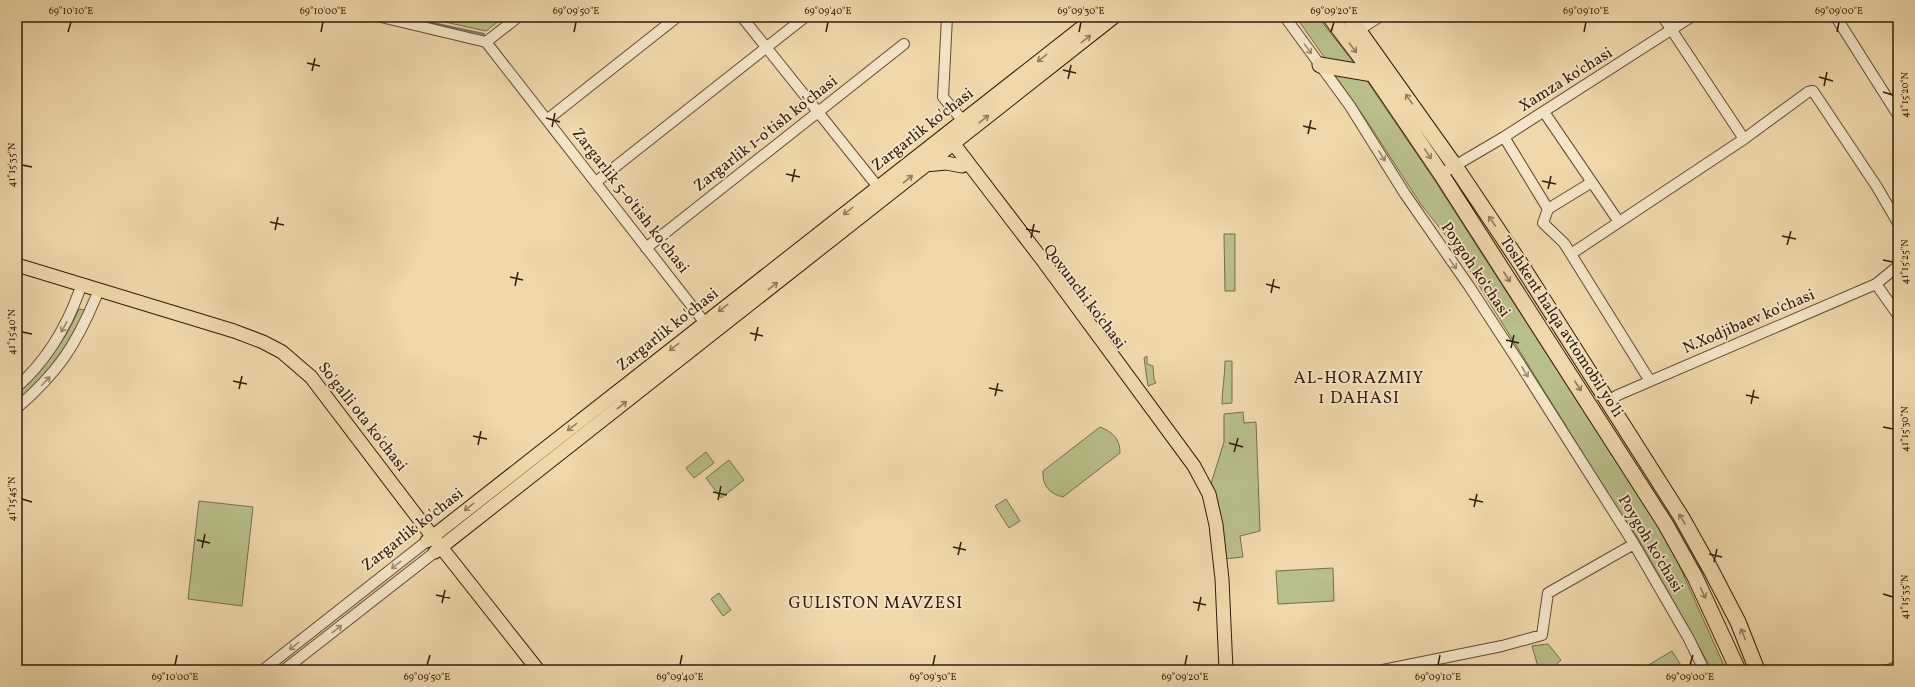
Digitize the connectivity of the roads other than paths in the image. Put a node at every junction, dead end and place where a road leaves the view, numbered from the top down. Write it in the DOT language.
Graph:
graph roads {
  1 [pos="381,17"];
  2 [pos="518,17"];
  3 [pos="677,17"];
  4 [pos="742,17"];
  5 [pos="805,17"];
  6 [pos="947,17"];
  7 [pos="1095,17"];
  8 [pos="1114,17"];
  9 [pos="1285,17"];
  10 [pos="1330,17"];
  11 [pos="1349,17"];
  12 [pos="1379,17"];
  13 [pos="1663,17"];
  14 [pos="1691,17"];
  15 [pos="1836,17"];
  16 [pos="1359,30"];
  17 [pos="1672,30"];
  18 [pos="486,42"];
  19 [pos="904,44"];
  20 [pos="766,47"];
  21 [pos="1320,65"];
  22 [pos="1373,74"];
  23 [pos="819,112"];
  24 [pos="1544,112"];
  25 [pos="1898,115"];
  26 [pos="548,119"];
  27 [pos="967,125"];
  28 [pos="1504,137"];
  29 [pos="1744,139"];
  30 [pos="948,142"];
  31 [pos="925,165"];
  32 [pos="962,166"];
  33 [pos="1455,166"];
  34 [pos="1441,174"];
  35 [pos="596,182"];
  36 [pos="1592,182"];
  37 [pos="882,192"];
  38 [pos="1548,209"];
  39 [pos="1619,222"];
  40 [pos="1898,223"];
  41 [pos="646,248"];
  42 [pos="1571,254"];
  43 [pos="17,265"];
  44 [pos="1898,266"];
  45 [pos="17,272"];
  46 [pos="1876,284"];
  47 [pos="80,288"];
  48 [pos="97,294"];
  49 [pos="74,305"];
  50 [pos="90,311"];
  51 [pos="1898,315"];
  52 [pos="709,328"];
  53 [pos="652,364"];
  54 [pos="661,374"];
  55 [pos="1650,381"];
  56 [pos="17,387"];
  57 [pos="1608,401"];
  58 [pos="17,408"];
  59 [pos="430,539"];
  60 [pos="1634,544"];
  61 [pos="438,550"];
  62 [pos="1712,570"];
  63 [pos="1695,577"];
  64 [pos="356,596"];
  65 [pos="365,607"];
  66 [pos="1898,666"];
  67 [pos="263,670"];
  68 [pos="284,670"];
  69 [pos="531,670"];
  70 [pos="538,670"];
  71 [pos="1220,670"];
  72 [pos="1226,670"];
  73 [pos="1383,670"];
  74 [pos="1704,670"];
  75 [pos="1738,670"];
  76 [pos="1757,670"];
  77 [pos="1889,670"];
  1 -- 18 [label="street"];
  2 -- 18 [label="street"];
  3 -- 26 [label="street"];
  4 -- 20 [label="street"];
  5 -- 20 [label="street"];
  6 -- 27 [label="street"];
  7 -- 27 [label="main road, Zargarlik ko'chasi, one-way"];
  27 -- 8 [label="main road, Zargarlik ko'chasi, one-way"];
  9 -- 21 [label="street, Poygoh koʻchasi, one-way"];
  10 -- 22 [label="highway, Toshkent halqa avtomobil yo'li, one-way"];
  11 -- 16 [label="highway, Toshkent halqa avtomobil yo'li"];
  12 -- 16 [label="street"];
  13 -- 17 [label="street"];
  14 -- 17 [label="street, Xamza ko'chasi"];
  15 -- 25 [label="street"];
  33 -- 16 [label="highway, Toshkent halqa avtomobil yo'li, one-way"];
  17 -- 24 [label="street, Xamza ko'chasi"];
  17 -- 29 [label="street"];
  18 -- 26 [label="street, Zargarlik 5-o'tish ko'chasi"];
  19 -- 23 [label="street, Zargarlik 1-o'tish ko'chasi"];
  20 -- 23 [label="street"];
  20 -- 35 [label="street"];
  21 -- 22 [label="highway"];
  21 -- 60 [label="street, Poygoh koʻchasi, one-way"];
  22 -- 34 [label="highway, Toshkent halqa avtomobil yo'li, one-way"];
  23 -- 37 [label="street"];
  23 -- 41 [label="street, Zargarlik 1-o'tish ko'chasi"];
  24 -- 28 [label="street, Xamza ko'chasi"];
  24 -- 36 [label="street"];
  26 -- 35 [label="street, Zargarlik 5-o'tish ko'chasi"];
  27 -- 30 [label="main road, Zargarlik ko'chasi"];
  28 -- 33 [label="street, Xamza ko'chasi"];
  28 -- 38 [label="street"];
  29 -- 39 [label="street"];
  29 -- 40 [label="street"];
  30 -- 31 [label="main road, Zargarlik ko'chasi"];
  30 -- 32 [label="main road, Qovunchi ko'chasi"];
  30 -- 37 [label="main road, Zargarlik ko'chasi"];
  30 -- 72 [label="main road, Qovunchi ko'chasi"];
  31 -- 32 [label="main road"];
  37 -- 31 [label="main road, Zargarlik ko'chasi, one-way"];
  32 -- 71 [label="main road, Qovunchi ko'chasi"];
  33 -- 34 [label="street, Xamza ko'chasi"];
  57 -- 33 [label="highway, Toshkent halqa avtomobil yo'li, one-way"];
  34 -- 63 [label="highway, Toshkent halqa avtomobil yo'li, one-way"];
  35 -- 41 [label="street, Zargarlik 5-o'tish ko'chasi"];
  36 -- 38 [label="street"];
  36 -- 39 [label="street"];
  37 -- 52 [label="main road, Zargarlik ko'chasi"];
  38 -- 42 [label="street"];
  39 -- 42 [label="street"];
  41 -- 52 [label="street, Zargarlik 5-o'tish ko'chasi"];
  42 -- 55 [label="street"];
  43 -- 47 [label="main road, So'galli ota ko'chasi"];
  44 -- 46 [label="street, N.Xodjibaev ko'chasi"];
  45 -- 47 [label="main road, So'galli ota ko'chasi"];
  46 -- 51 [label="street"];
  46 -- 55 [label="street, N.Xodjibaev ko'chasi"];
  47 -- 48 [label="main road, So'galli ota ko'chasi"];
  47 -- 49 [label="street"];
  48 -- 50 [label="street"];
  48 -- 59 [label="main road, So'galli ota ko'chasi"];
  49 -- 50 [label="street"];
  49 -- 56 [label="street, one-way"];
  58 -- 50 [label="street, one-way"];
  52 -- 53 [label="main road, Zargarlik ko'chasi, one-way"];
  52 -- 54 [label="main road, Zargarlik ko'chasi"];
  53 -- 54 [label="main road"];
  53 -- 59 [label="main road, Zargarlik ko'chasi, one-way"];
  61 -- 54 [label="main road, Zargarlik ko'chasi, one-way"];
  55 -- 57 [label="street, N.Xodjibaev ko'chasi"];
  62 -- 57 [label="highway, Toshkent halqa avtomobil yo'li, one-way"];
  59 -- 61 [label="main road, So'galli ota ko'chasi"];
  59 -- 64 [label="street, Zargarlik ko'chasi, one-way"];
  60 -- 73 [label="street"];
  60 -- 74 [label="street, Poygoh koʻchasi"];
  61 -- 65 [label="street, Zargarlik ko'chasi"];
  61 -- 69 [label="main road, So'galli ota ko'chasi"];
  61 -- 70 [label="main road, So'galli ota ko'chasi"];
  62 -- 63 [label="highway"];
  76 -- 62 [label="highway, Toshkent halqa avtomobil yo'li, one-way"];
  63 -- 75 [label="highway, Toshkent halqa avtomobil yo'li, one-way"];
  64 -- 65 [label="street"];
  64 -- 67 [label="street, Zargarlik ko'chasi, one-way"];
  68 -- 65 [label="street, Zargarlik ko'chasi, one-way"];
  66 -- 77 [label="street"];
}
